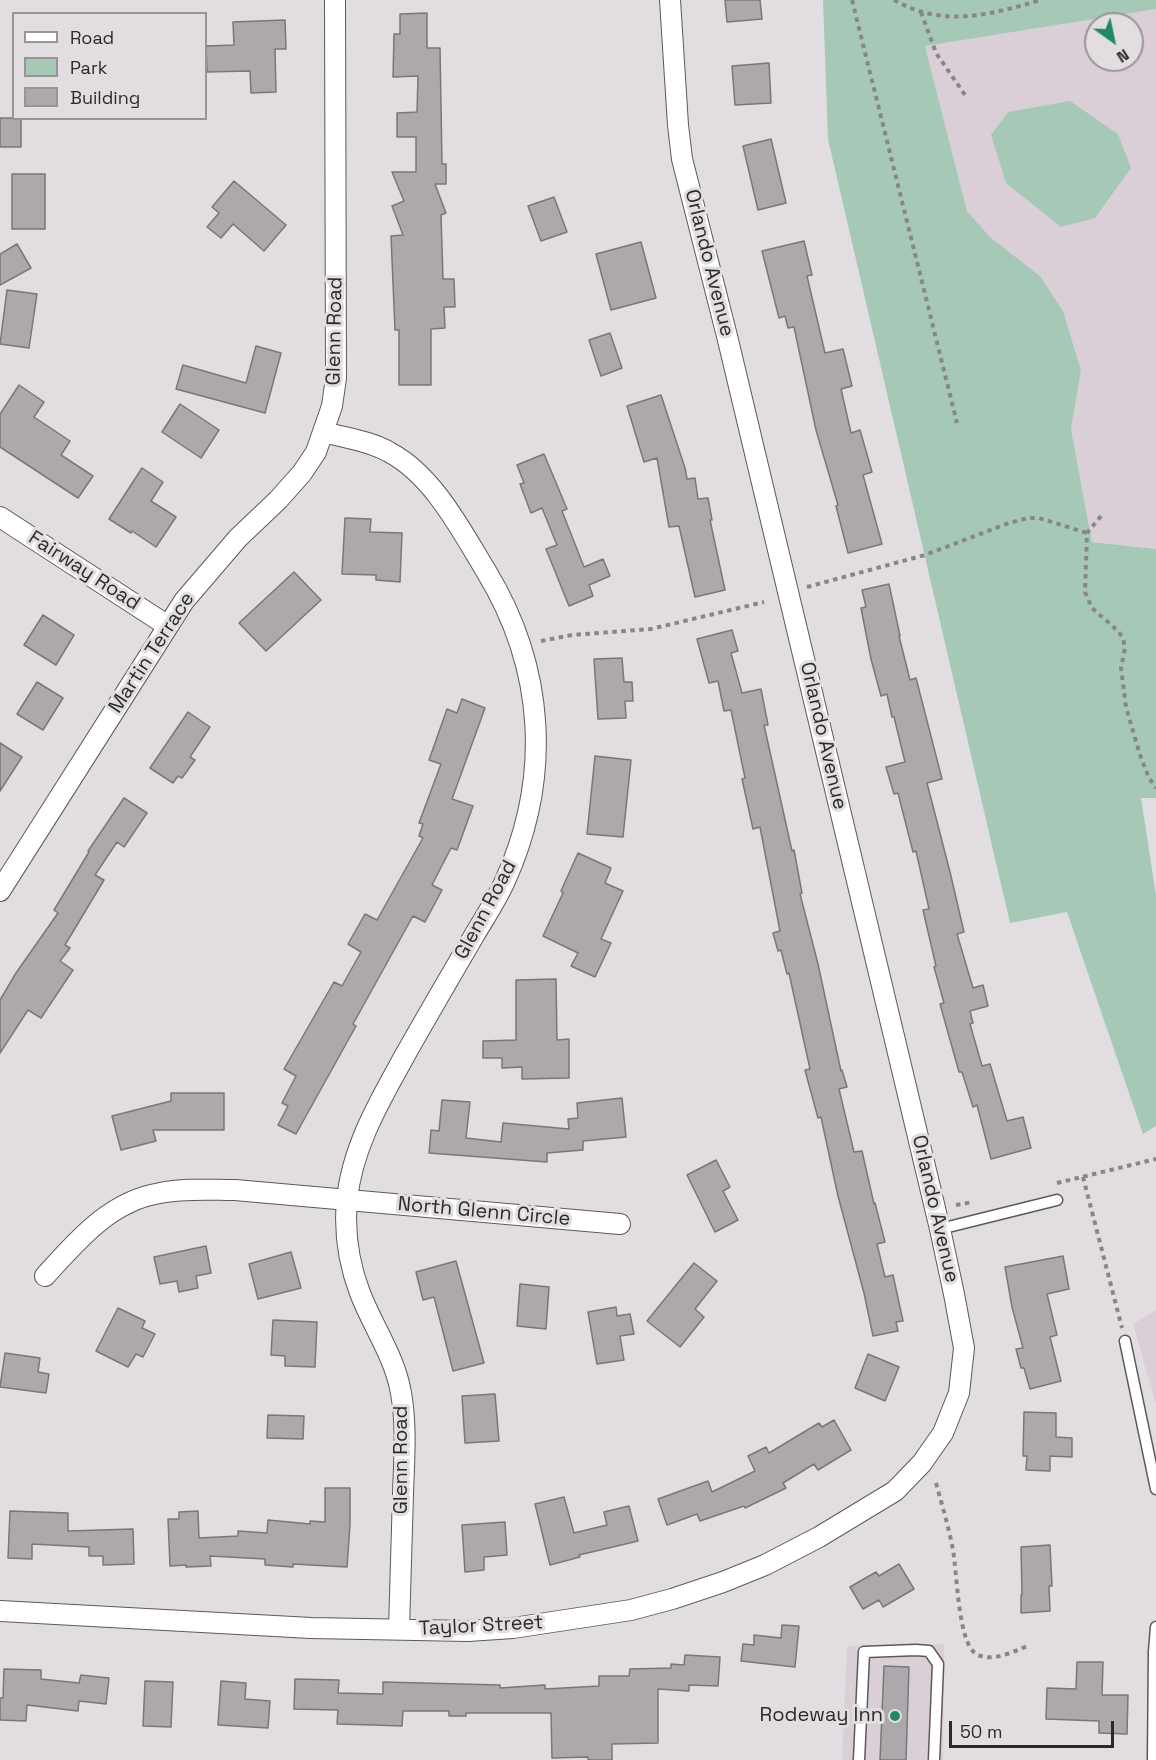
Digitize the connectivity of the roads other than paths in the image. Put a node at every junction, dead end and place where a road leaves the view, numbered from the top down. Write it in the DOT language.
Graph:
graph roads {
  1 [pos="335,0"];
  2 [pos="670,0"];
  3 [pos="324,432"];
  4 [pos="0,517"];
  5 [pos="168,626"];
  6 [pos="0,891"];
  7 [pos="1057,1200"];
  8 [pos="347,1201"];
  9 [pos="620,1224"];
  10 [pos="940,1229"];
  11 [pos="45,1276"];
  12 [pos="1125,1341"];
  13 [pos="922,1463"];
  14 [pos="1156,1489"];
  15 [pos="0,1611"];
  16 [pos="1156,1626"];
  17 [pos="399,1629"];
  18 [pos="1155,1727"];
  19 [pos="859,1760"];
  20 [pos="934,1760"];
  21 [pos="1153,1760"];
  1 -- 3 [label="street, Glenn Road"];
  2 -- 10 [label="street, Orlando Avenue"];
  3 -- 5 [label="street, Martin Terrace"];
  3 -- 8 [label="street, Glenn Road"];
  4 -- 5 [label="street, Fairway Road"];
  5 -- 6 [label="street, Martin Terrace"];
  7 -- 10 [label="lane"];
  8 -- 9 [label="street, North Glenn Circle"];
  8 -- 11 [label="street, North Glenn Circle"];
  8 -- 17 [label="street, Glenn Road"];
  10 -- 13 [label="street, Orlando Avenue"];
  12 -- 14 [label="lane"];
  13 -- 17 [label="street, Taylor Street"];
  15 -- 17 [label="street, Taylor Street"];
  16 -- 18 [label="lane"];
  18 -- 21 [label="lane"];
  19 -- 20 [label="lane"];
}
